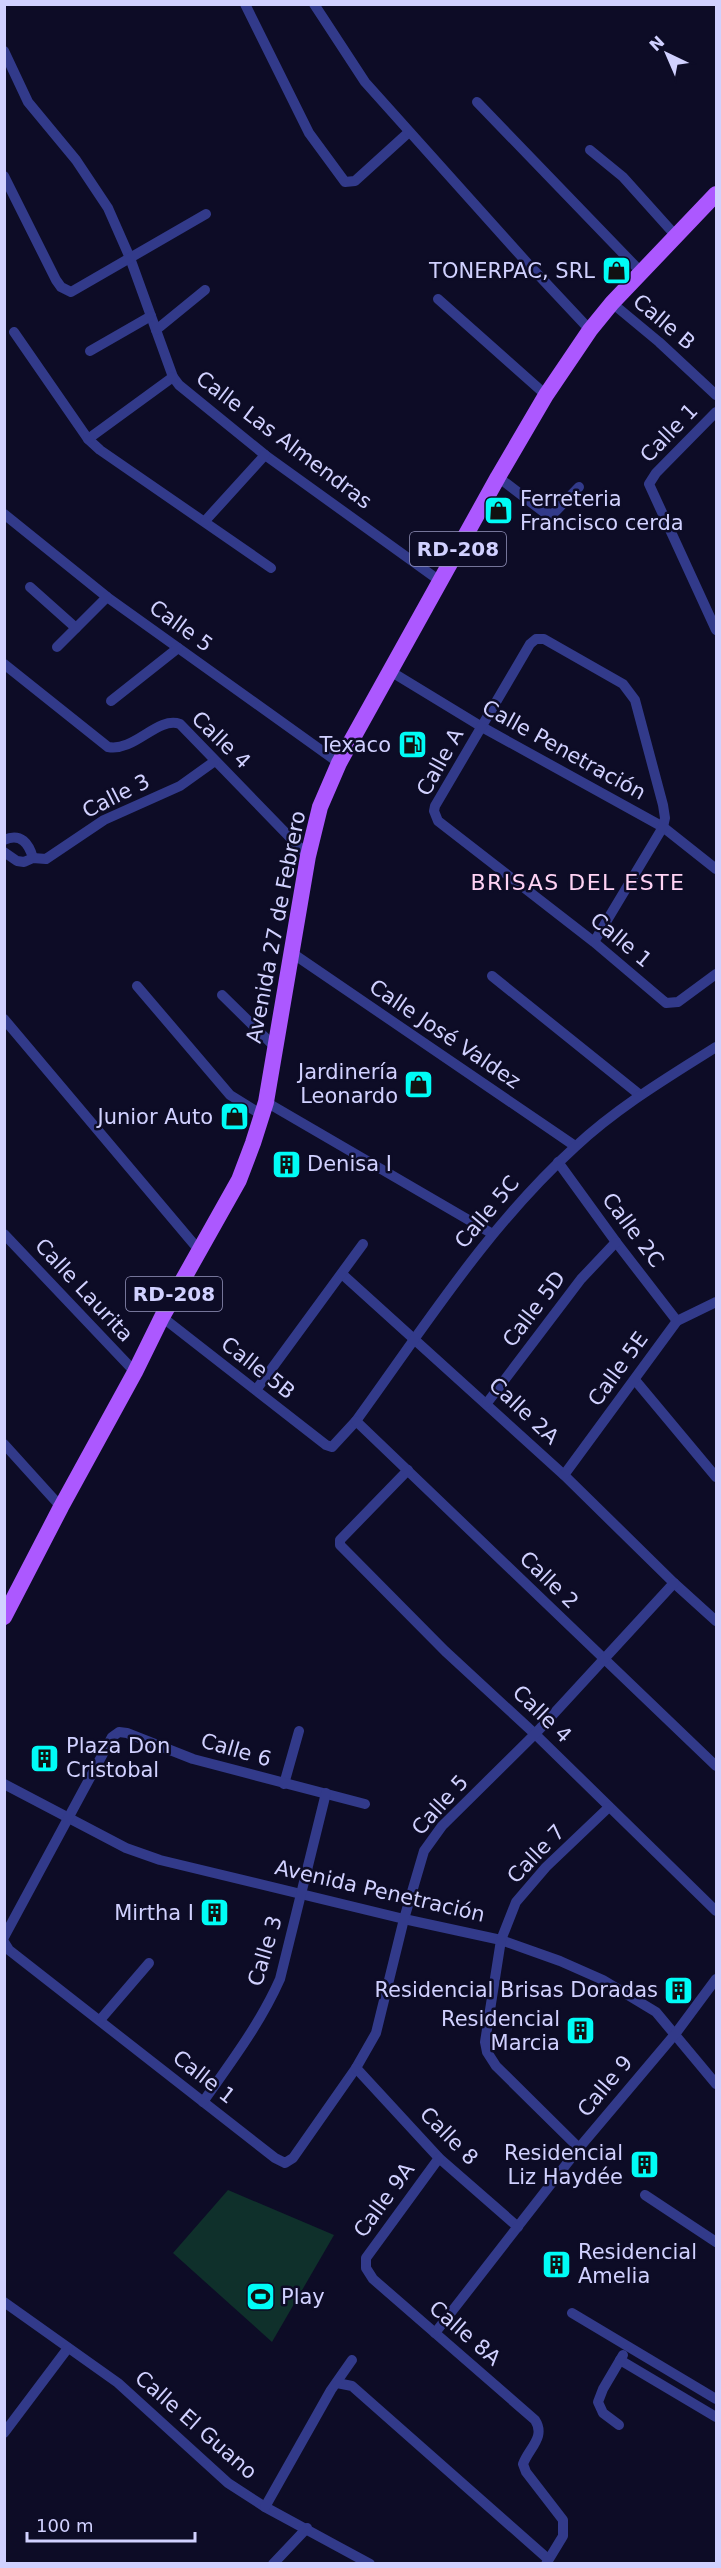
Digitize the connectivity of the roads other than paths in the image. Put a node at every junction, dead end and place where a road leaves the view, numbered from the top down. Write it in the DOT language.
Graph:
graph roads {
  1 [pos="245,4"];
  2 [pos="314,4"];
  3 [pos="4,51"];
  4 [pos="477,102"];
  5 [pos="409,132"];
  6 [pos="590,150"];
  7 [pos="4,176"];
  8 [pos="717,194"];
  9 [pos="206,214"];
  10 [pos="676,236"];
  11 [pos="130,258"];
  12 [pos="640,272"];
  13 [pos="205,290"];
  14 [pos="438,299"];
  15 [pos="612,303"];
  16 [pos="151,316"];
  17 [pos="156,330"];
  18 [pos="590,330"];
  19 [pos="14,332"];
  20 [pos="90,351"];
  21 [pos="172,377"];
  22 [pos="546,395"];
  23 [pos="717,395"];
  24 [pos="717,412"];
  25 [pos="88,438"];
  26 [pos="265,455"];
  27 [pos="498,477"];
  28 [pos="579,487"];
  29 [pos="7,520"];
  30 [pos="205,521"];
  31 [pos="271,568"];
  32 [pos="440,581"];
  33 [pos="30,587"];
  34 [pos="107,597"];
  35 [pos="76,628"];
  36 [pos="717,630"];
  37 [pos="57,647"];
  38 [pos="178,648"];
  39 [pos="4,664"];
  40 [pos="390,671"];
  41 [pos="111,701"];
  42 [pos="482,727"];
  43 [pos="215,761"];
  44 [pos="339,763"];
  45 [pos="435,816"];
  46 [pos="663,827"];
  47 [pos="4,840"];
  48 [pos="4,852"];
  49 [pos="308,856"];
  50 [pos="33,858"];
  51 [pos="717,869"];
  52 [pos="594,942"];
  53 [pos="292,953"];
  54 [pos="717,974"];
  55 [pos="492,976"];
  56 [pos="137,986"];
  57 [pos="222,994"];
  58 [pos="4,1019"];
  59 [pos="717,1047"];
  60 [pos="276,1048"];
  61 [pos="640,1095"];
  62 [pos="264,1109"];
  63 [pos="575,1146"];
  64 [pos="558,1162"];
  65 [pos="491,1233"];
  66 [pos="4,1234"];
  67 [pos="615,1242"];
  68 [pos="363,1244"];
  69 [pos="198,1249"];
  70 [pos="342,1274"];
  71 [pos="717,1302"];
  72 [pos="162,1317"];
  73 [pos="678,1321"];
  74 [pos="416,1338"];
  75 [pos="135,1372"];
  76 [pos="635,1380"];
  77 [pos="256,1390"];
  78 [pos="487,1403"];
  79 [pos="356,1421"];
  80 [pos="4,1444"];
  81 [pos="332,1447"];
  82 [pos="408,1470"];
  83 [pos="564,1475"];
  84 [pos="717,1477"];
  85 [pos="61,1507"];
  86 [pos="674,1583"];
  87 [pos="4,1617"];
  88 [pos="717,1621"];
  89 [pos="604,1660"];
  90 [pos="299,1731"];
  91 [pos="535,1734"];
  92 [pos="717,1766"];
  93 [pos="4,1784"];
  94 [pos="284,1784"];
  95 [pos="326,1793"];
  96 [pos="365,1804"];
  97 [pos="609,1807"];
  98 [pos="69,1820"];
  99 [pos="303,1893"];
  100 [pos="717,1911"];
  101 [pos="404,1919"];
  102 [pos="4,1937"];
  103 [pos="501,1940"];
  104 [pos="4,1942"];
  105 [pos="149,1964"];
  106 [pos="717,1979"];
  107 [pos="100,2020"];
  108 [pos="676,2033"];
  109 [pos="356,2068"];
  110 [pos="717,2084"];
  111 [pos="203,2102"];
  112 [pos="579,2148"];
  113 [pos="440,2158"];
  114 [pos="285,2163"];
  115 [pos="645,2195"];
  116 [pos="518,2227"];
  117 [pos="717,2242"];
  118 [pos="366,2268"];
  119 [pos="4,2302"];
  120 [pos="572,2313"];
  121 [pos="435,2332"];
  122 [pos="627,2347"];
  123 [pos="68,2348"];
  124 [pos="352,2360"];
  125 [pos="620,2360"];
  126 [pos="337,2383"];
  127 [pos="717,2399"];
  128 [pos="717,2417"];
  129 [pos="619,2425"];
  130 [pos="4,2433"];
  131 [pos="265,2507"];
  132 [pos="307,2528"];
  133 [pos="547,2561"];
  134 [pos="273,2564"];
  135 [pos="370,2564"];
  1 -- 5 [label="street"];
  2 -- 5 [label="street"];
  3 -- 11 [label="street, Calle Las Almendras"];
  4 -- 12 [label="street"];
  5 -- 18 [label="street"];
  6 -- 10 [label="street"];
  7 -- 11 [label="street"];
  8 -- 10 [label="main road, Avenida 27 de Febrero / RD-208"];
  9 -- 11 [label="street"];
  10 -- 12 [label="main road, Avenida 27 de Febrero / RD-208"];
  11 -- 16 [label="street, Calle Las Almendras"];
  12 -- 15 [label="main road, Avenida 27 de Febrero / RD-208"];
  13 -- 17 [label="street"];
  14 -- 22 [label="street"];
  15 -- 18 [label="main road, Avenida 27 de Febrero / RD-208"];
  15 -- 23 [label="street, Calle B"];
  16 -- 17 [label="street, Calle Las Almendras"];
  16 -- 20 [label="street"];
  17 -- 21 [label="street, Calle Las Almendras"];
  18 -- 22 [label="main road, Avenida 27 de Febrero / RD-208"];
  19 -- 25 [label="street"];
  21 -- 25 [label="street"];
  21 -- 26 [label="street, Calle Las Almendras"];
  22 -- 27 [label="main road, Avenida 27 de Febrero / RD-208"];
  24 -- 36 [label="street, Calle 1"];
  25 -- 30 [label="street"];
  26 -- 30 [label="street"];
  26 -- 32 [label="street, Calle Las Almendras"];
  27 -- 28 [label="street"];
  27 -- 32 [label="main road, Avenida 27 de Febrero / RD-208"];
  29 -- 34 [label="street, Calle 5"];
  30 -- 31 [label="street"];
  32 -- 40 [label="main road, Avenida 27 de Febrero / RD-208"];
  33 -- 35 [label="street"];
  34 -- 35 [label="street"];
  34 -- 38 [label="street, Calle 5"];
  35 -- 37 [label="street"];
  38 -- 41 [label="street"];
  38 -- 44 [label="street, Calle 5"];
  39 -- 43 [label="street, Calle 4"];
  40 -- 42 [label="street, Calle Penetración"];
  40 -- 44 [label="main road, Avenida 27 de Febrero / RD-208"];
  42 -- 45 [label="street, Calle A"];
  42 -- 46 [label="street, Calle Penetración"];
  42 -- 46 [label="street, Calle A"];
  43 -- 49 [label="street, Calle 4"];
  43 -- 50 [label="street, Calle 3"];
  44 -- 49 [label="main road, Avenida 27 de Febrero / RD-208"];
  45 -- 52 [label="street, Calle 1"];
  46 -- 51 [label="street, Calle Penetración"];
  46 -- 52 [label="street"];
  47 -- 50 [label="street"];
  48 -- 50 [label="street, Calle 3"];
  49 -- 53 [label="main road, Avenida 27 de Febrero / RD-208"];
  52 -- 54 [label="street, Calle 1"];
  53 -- 60 [label="main road, Avenida 27 de Febrero / RD-208"];
  53 -- 63 [label="street, Calle José Valdez"];
  55 -- 61 [label="street"];
  56 -- 62 [label="street"];
  57 -- 60 [label="street"];
  58 -- 69 [label="street"];
  59 -- 61 [label="street, Calle 5C"];
  60 -- 62 [label="main road, Avenida 27 de Febrero / RD-208"];
  61 -- 63 [label="street, Calle 5C"];
  62 -- 65 [label="street"];
  62 -- 69 [label="main road, Avenida 27 de Febrero / RD-208"];
  63 -- 64 [label="street, Calle 5C"];
  64 -- 65 [label="street, Calle 5C"];
  64 -- 67 [label="street, Calle 2C"];
  65 -- 74 [label="street, Calle 5C"];
  66 -- 75 [label="street, Calle Laurita"];
  67 -- 73 [label="street, Calle 2C"];
  67 -- 78 [label="street, Calle 5D"];
  68 -- 70 [label="street"];
  69 -- 72 [label="main road, Avenida 27 de Febrero / RD-208"];
  70 -- 74 [label="street, Calle 2A"];
  70 -- 77 [label="street"];
  71 -- 73 [label="street, Calle 5E"];
  72 -- 75 [label="main road, Avenida 27 de Febrero / RD-208"];
  72 -- 77 [label="street, Calle 5B"];
  73 -- 76 [label="street, Calle 5E"];
  74 -- 78 [label="street, Calle 2A"];
  74 -- 79 [label="street, Calle 5C"];
  75 -- 85 [label="main road, Avenida 27 de Febrero / RD-208"];
  76 -- 83 [label="street, Calle 5E"];
  76 -- 84 [label="street"];
  77 -- 81 [label="street, Calle 5B"];
  78 -- 83 [label="street, Calle 2A"];
  79 -- 81 [label="street, Calle 5C"];
  79 -- 82 [label="street, Calle 2"];
  80 -- 85 [label="street"];
  82 -- 89 [label="street, Calle 2"];
  82 -- 91 [label="street, Calle 4"];
  83 -- 86 [label="street, Calle 2A"];
  85 -- 87 [label="main road, Avenida 27 de Febrero / RD-208"];
  86 -- 88 [label="street, Calle 2A"];
  86 -- 89 [label="street, Calle 5"];
  89 -- 91 [label="street, Calle 5"];
  89 -- 92 [label="street, Calle 2"];
  90 -- 94 [label="street"];
  91 -- 97 [label="street, Calle 4"];
  91 -- 101 [label="street, Calle 5"];
  93 -- 98 [label="street, Avenida Penetración"];
  94 -- 95 [label="street, Calle 6"];
  94 -- 98 [label="street, Calle 6"];
  95 -- 96 [label="street, Calle 6"];
  95 -- 99 [label="street, Calle 3"];
  97 -- 100 [label="street, Calle 4"];
  97 -- 103 [label="street, Calle 7"];
  98 -- 99 [label="street, Avenida Penetración"];
  98 -- 102 [label="street, Calle 6"];
  99 -- 101 [label="street, Avenida Penetración"];
  99 -- 111 [label="street, Calle 3"];
  101 -- 103 [label="street, Avenida Penetración"];
  101 -- 109 [label="street, Calle 5"];
  103 -- 108 [label="street, Avenida Penetración"];
  103 -- 112 [label="street, Calle 7"];
  104 -- 107 [label="street, Calle 1"];
  105 -- 107 [label="street"];
  106 -- 108 [label="street, Calle 9"];
  107 -- 111 [label="street, Calle 1"];
  108 -- 110 [label="street, Avenida Penetración"];
  108 -- 112 [label="street, Calle 9"];
  109 -- 113 [label="street, Calle 8"];
  109 -- 114 [label="street, Calle 5"];
  111 -- 114 [label="street, Calle 1"];
  112 -- 116 [label="street, Calle 9"];
  113 -- 116 [label="street, Calle 8"];
  113 -- 118 [label="street, Calle 9A"];
  115 -- 117 [label="street"];
  116 -- 121 [label="street, Calle 9"];
  118 -- 121 [label="street, Calle 8A"];
  119 -- 123 [label="street, Calle El Guano"];
  120 -- 122 [label="street"];
  121 -- 133 [label="street, Calle 8A"];
  122 -- 125 [label="street"];
  122 -- 127 [label="street"];
  123 -- 130 [label="street"];
  123 -- 131 [label="street, Calle El Guano"];
  124 -- 126 [label="street"];
  125 -- 128 [label="street"];
  125 -- 129 [label="street"];
  126 -- 131 [label="street"];
  126 -- 133 [label="street"];
  131 -- 132 [label="street, Calle El Guano"];
  132 -- 134 [label="street"];
  132 -- 135 [label="street, Calle El Guano"];
}
